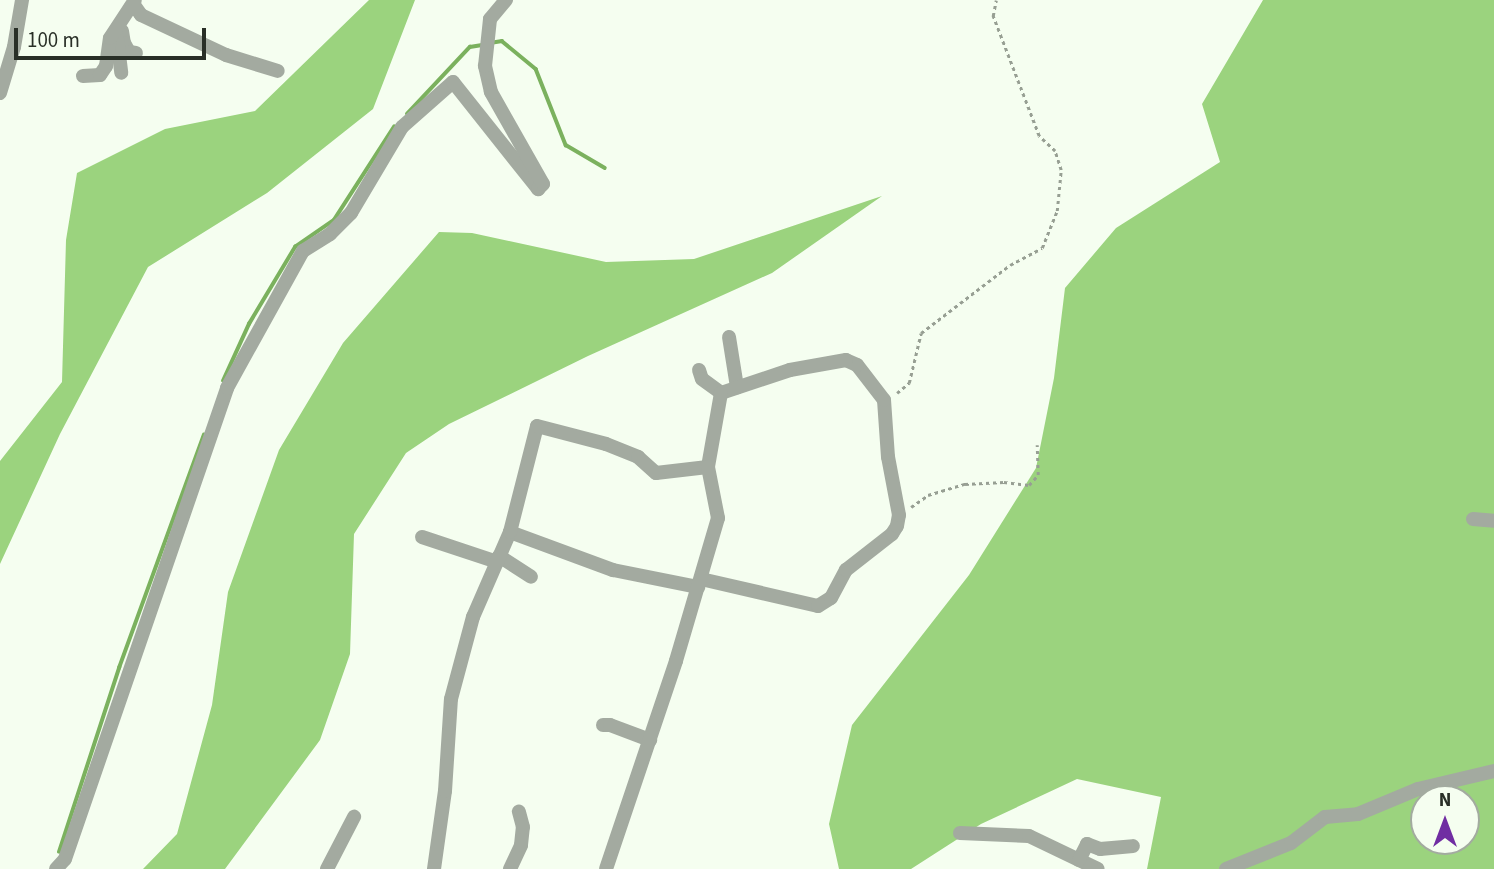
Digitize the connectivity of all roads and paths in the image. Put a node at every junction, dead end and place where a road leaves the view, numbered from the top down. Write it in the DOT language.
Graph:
graph roads {
  1 [pos="22,0"];
  2 [pos="506,0"];
  3 [pos="996,0"];
  4 [pos="135,2"];
  5 [pos="119,26"];
  6 [pos="136,53"];
  7 [pos="278,71"];
  8 [pos="121,73"];
  9 [pos="83,76"];
  10 [pos="0,91"];
  11 [pos="729,337"];
  12 [pos="699,370"];
  13 [pos="737,387"];
  14 [pos="721,393"];
  15 [pos="884,400"];
  16 [pos="1037,444"];
  17 [pos="708,467"];
  18 [pos="899,515"];
  19 [pos="1474,519"];
  20 [pos="1494,521"];
  21 [pos="510,532"];
  22 [pos="422,537"];
  23 [pos="498,559"];
  24 [pos="531,577"];
  25 [pos="700,583"];
  26 [pos="603,726"];
  27 [pos="650,740"];
  28 [pos="1494,771"];
  29 [pos="519,812"];
  30 [pos="354,817"];
  31 [pos="960,833"];
  32 [pos="1133,846"];
  33 [pos="1079,860"];
  34 [pos="56,869"];
  35 [pos="327,869"];
  36 [pos="434,869"];
  37 [pos="510,869"];
  38 [pos="606,869"];
  39 [pos="1098,869"];
  40 [pos="1226,869"];
  1 -- 10 [label="street"];
  2 -- 34 [label="street"];
  3 -- 15 [label="path"];
  4 -- 5 [label="street"];
  4 -- 7 [label="street"];
  5 -- 6 [label="street"];
  5 -- 8 [label="street"];
  5 -- 9 [label="street"];
  11 -- 13 [label="street"];
  12 -- 14 [label="street"];
  13 -- 14 [label="street"];
  13 -- 15 [label="street"];
  14 -- 17 [label="street"];
  15 -- 18 [label="street"];
  16 -- 18 [label="path"];
  17 -- 21 [label="street"];
  17 -- 25 [label="street"];
  18 -- 25 [label="street"];
  19 -- 20 [label="street"];
  21 -- 23 [label="street"];
  21 -- 25 [label="street"];
  22 -- 23 [label="street"];
  23 -- 24 [label="street"];
  23 -- 36 [label="street"];
  25 -- 27 [label="street"];
  26 -- 27 [label="street"];
  27 -- 38 [label="street"];
  28 -- 40 [label="street"];
  29 -- 37 [label="street"];
  30 -- 35 [label="street"];
  31 -- 33 [label="street"];
  32 -- 33 [label="street"];
  33 -- 39 [label="street"];
}
